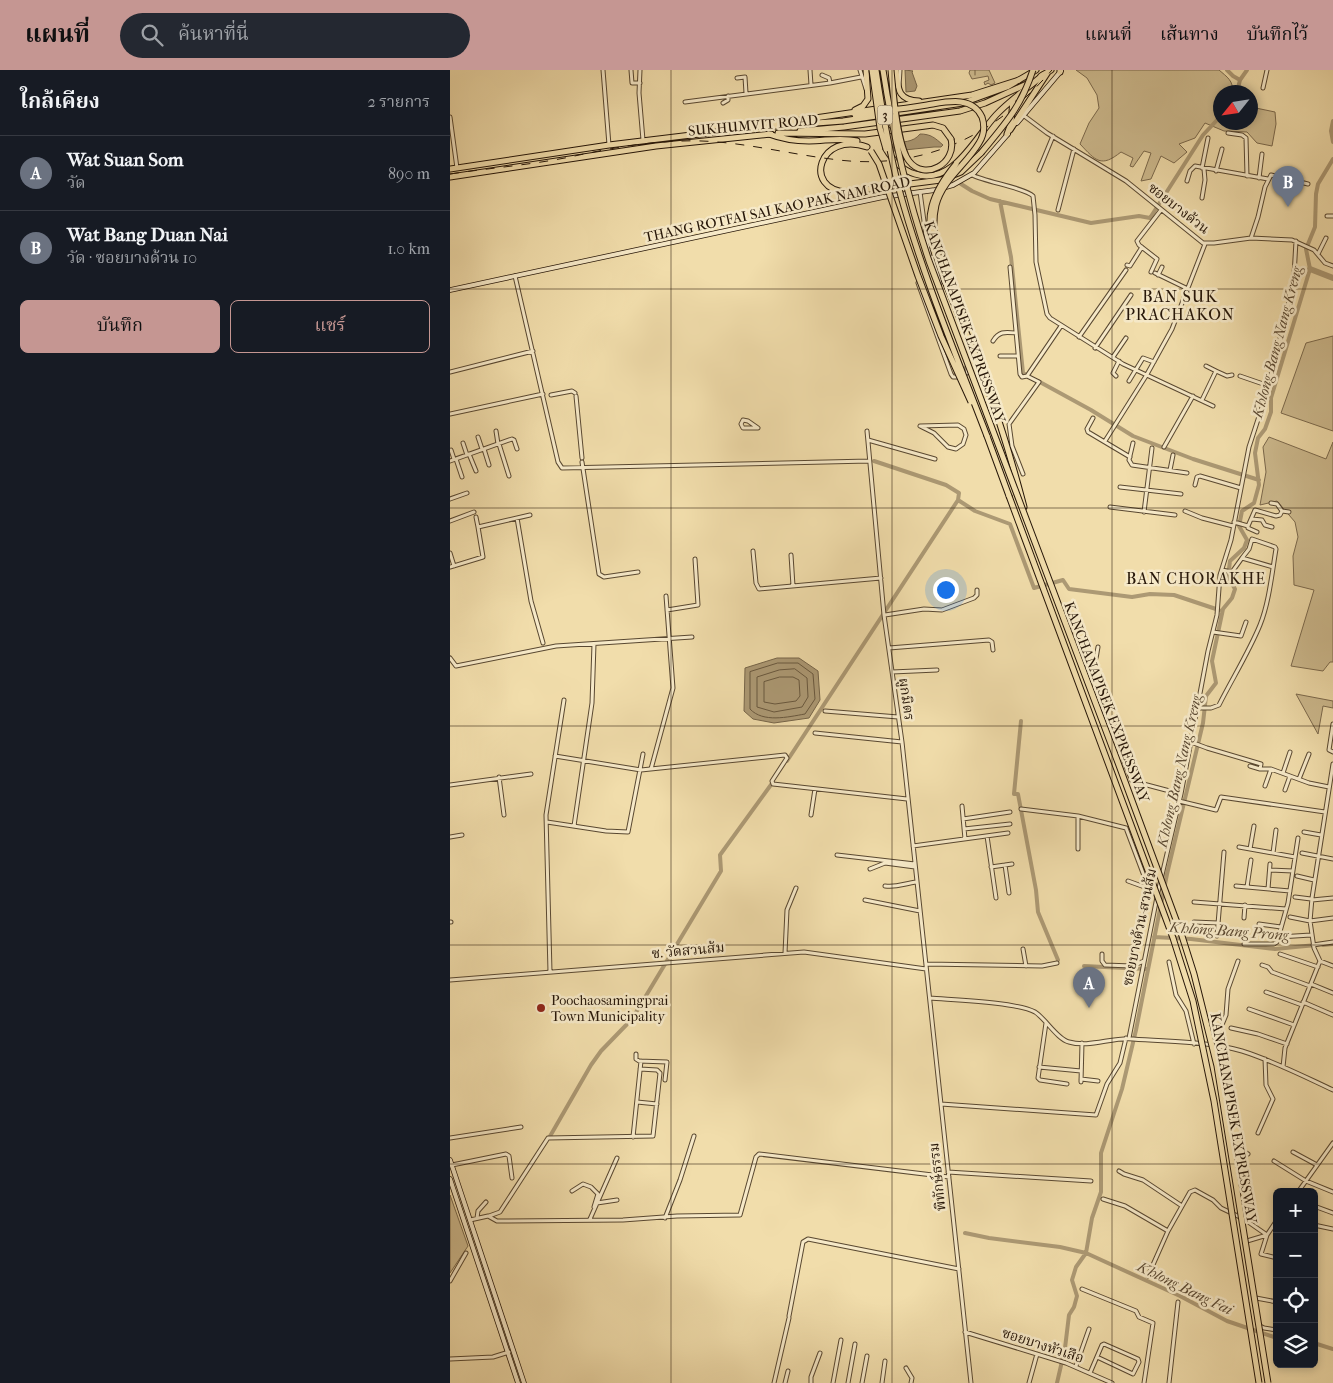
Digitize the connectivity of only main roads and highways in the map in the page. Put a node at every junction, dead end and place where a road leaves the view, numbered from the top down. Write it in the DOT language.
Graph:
graph roads {
  1 [pos="866,70"];
  2 [pos="874,70"];
  3 [pos="883,70"];
  4 [pos="890,70"];
  5 [pos="896,70"];
  6 [pos="1060,71"];
  7 [pos="1030,72"];
  8 [pos="1048,72"];
  9 [pos="1019,80"];
  10 [pos="898,89"];
  11 [pos="1013,100"];
  12 [pos="937,101"];
  13 [pos="848,113"];
  14 [pos="793,121"];
  15 [pos="746,128"];
  16 [pos="778,133"];
  17 [pos="769,134"];
  18 [pos="1007,134"];
  19 [pos="683,136"];
  20 [pos="683,143"];
  21 [pos="869,149"];
  22 [pos="956,164"];
  23 [pos="450,169"];
  24 [pos="450,178"];
  25 [pos="945,280"];
  26 [pos="450,290"];
  27 [pos="987,436"];
  28 [pos="1028,524"];
  29 [pos="450,1160"];
  30 [pos="450,1178"];
  31 [pos="452,1188"];
  32 [pos="518,1383"];
  33 [pos="524,1383"];
  34 [pos="1259,1383"];
  35 [pos="1268,1383"];
  1 -- 13 [label="highway"];
  2 -- 10 [label="highway"];
  2 -- 22 [label="highway, bridge"];
  2 -- 27 [label="highway, KANCHANAPISEK EXPRESSWAY, bridge"];
  3 -- 28 [label="highway, KANCHANAPISEK EXPRESSWAY, bridge"];
  4 -- 16 [label="highway, bridge"];
  5 -- 10 [label="highway"];
  6 -- 18 [label="main road, THANG ROTFAI SAI KAO PAK NAM ROAD"];
  7 -- 9 [label="highway, SUKHUMVIT ROAD / 3"];
  7 -- 21 [label="highway, bridge"];
  8 -- 11 [label="highway"];
  8 -- 16 [label="highway, SUKHUMVIT ROAD / 3"];
  8 -- 18 [label="highway"];
  9 -- 12 [label="highway"];
  9 -- 15 [label="highway, SUKHUMVIT ROAD / 3"];
  10 -- 12 [label="highway"];
  11 -- 18 [label="highway"];
  11 -- 22 [label="highway"];
  12 -- 13 [label="highway"];
  13 -- 14 [label="highway"];
  14 -- 15 [label="highway"];
  14 -- 25 [label="highway, bridge"];
  15 -- 19 [label="highway, SUKHUMVIT ROAD / 3"];
  16 -- 17 [label="highway, SUKHUMVIT ROAD / 3"];
  17 -- 20 [label="highway, SUKHUMVIT ROAD / 3"];
  17 -- 21 [label="highway"];
  18 -- 26 [label="main road, THANG ROTFAI SAI KAO PAK NAM ROAD"];
  19 -- 20 [label="highway"];
  19 -- 23 [label="highway, SUKHUMVIT ROAD / 3"];
  20 -- 24 [label="highway, SUKHUMVIT ROAD / 3"];
  21 -- 27 [label="highway, bridge"];
  22 -- 25 [label="highway, bridge"];
  25 -- 28 [label="highway, bridge"];
  27 -- 34 [label="highway, KANCHANAPISEK EXPRESSWAY, bridge"];
  28 -- 35 [label="highway, KANCHANAPISEK EXPRESSWAY, bridge"];
  29 -- 33 [label="main road"];
  30 -- 31 [label="main road"];
  31 -- 32 [label="main road"];
}
